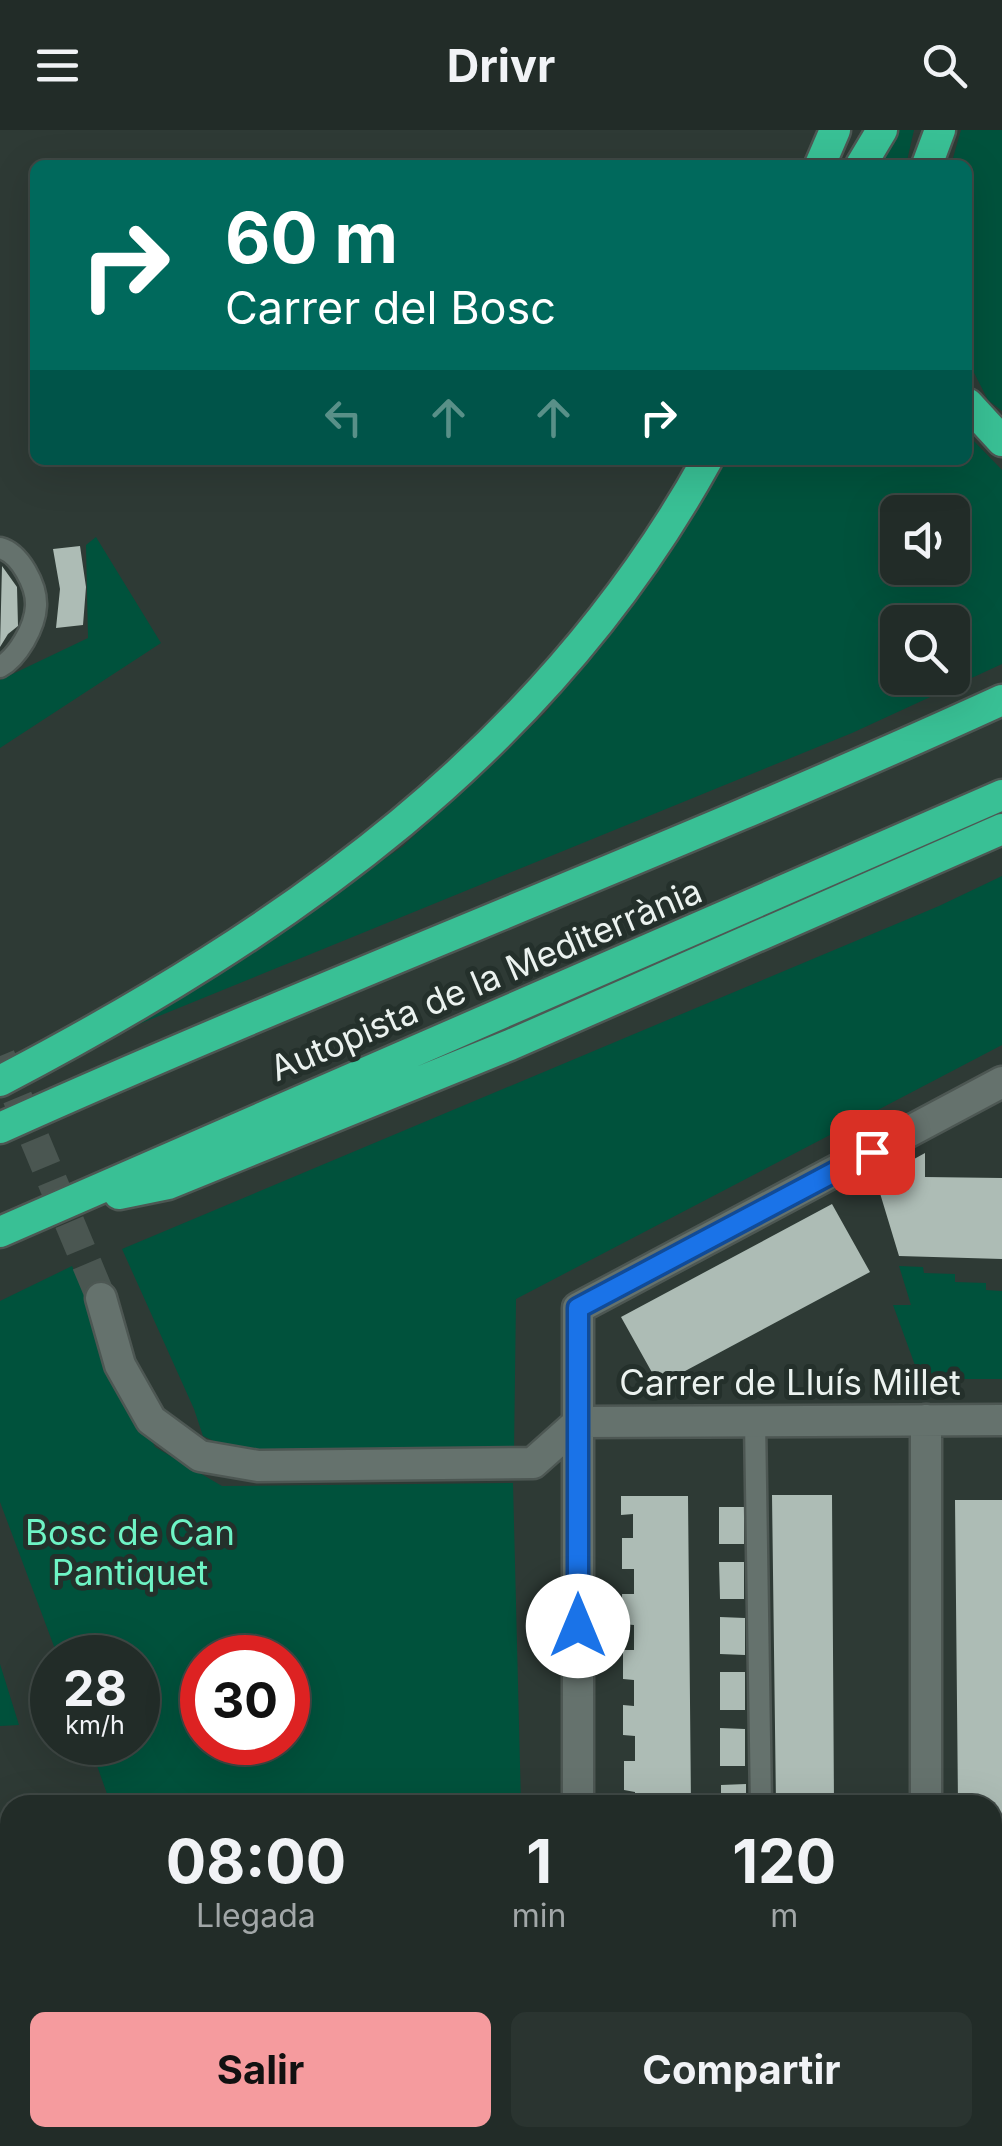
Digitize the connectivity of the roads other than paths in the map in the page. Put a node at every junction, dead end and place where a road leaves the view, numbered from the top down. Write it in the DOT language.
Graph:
graph roads {
  1 [pos="835,130"];
  2 [pos="882,130"];
  3 [pos="940,130"];
  4 [pos="822,160"];
  5 [pos="864,160"];
  6 [pos="929,160"];
  7 [pos="972,408"];
  8 [pos="1002,441"];
  9 [pos="705,465"];
  10 [pos="0,548"];
  11 [pos="0,667"];
  12 [pos="1002,700"];
  13 [pos="1002,795"];
  14 [pos="1002,830"];
  15 [pos="0,1081"];
  16 [pos="1002,1082"];
  17 [pos="0,1128"];
  18 [pos="52,1208"];
  19 [pos="0,1232"];
  20 [pos="101,1298"];
  21 [pos="926,1420"];
  22 [pos="1002,1420"];
  23 [pos="756,1421"];
  24 [pos="578,1422"];
  25 [pos="578,1795"];
  26 [pos="761,1795"];
  27 [pos="926,1795"];
  1 -- 4 [label="highway"];
  2 -- 5 [label="highway"];
  3 -- 6 [label="highway"];
  7 -- 8 [label="highway"];
  9 -- 15 [label="highway"];
  10 -- 11 [label="lane"];
  12 -- 17 [label="highway, Autopista de la Mediterrània"];
  13 -- 18 [label="highway, Autopista de la Mediterrània"];
  14 -- 18 [label="highway"];
  16 -- 24 [label="street"];
  18 -- 19 [label="highway, Autopista de la Mediterrània"];
  20 -- 24 [label="street"];
  21 -- 22 [label="street, Carrer de Lluís Millet"];
  21 -- 23 [label="street, Carrer de Lluís Millet"];
  21 -- 27 [label="street"];
  23 -- 24 [label="street, Carrer de Lluís Millet"];
  23 -- 26 [label="lane"];
  24 -- 25 [label="street"];
}
